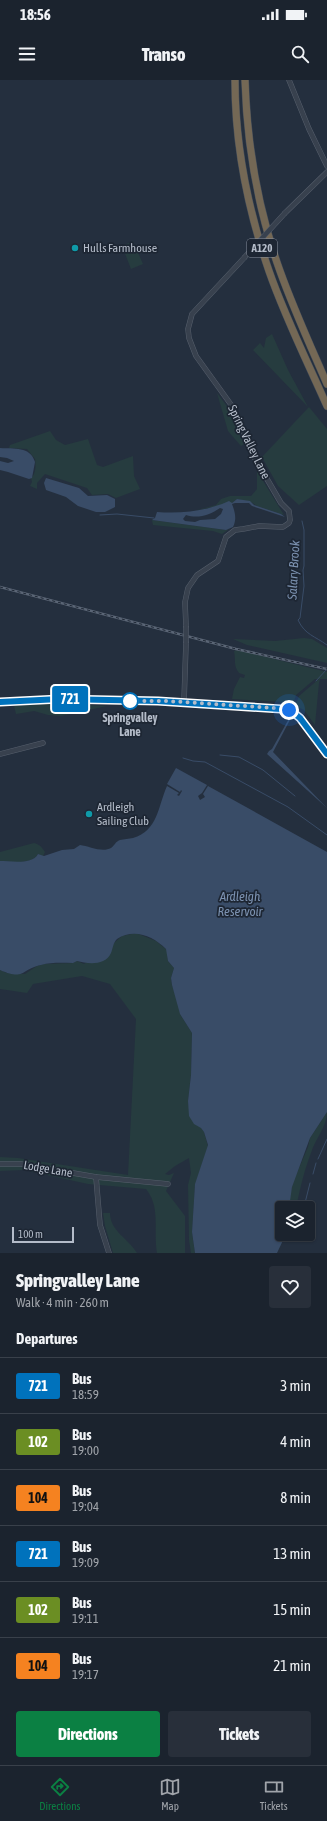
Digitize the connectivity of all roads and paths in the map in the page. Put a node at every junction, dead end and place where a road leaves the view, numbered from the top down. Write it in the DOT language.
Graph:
graph roads {
  1 [pos="235,80"];
  2 [pos="245,80"];
  3 [pos="289,80"];
  4 [pos="327,166"];
  5 [pos="327,172"];
  6 [pos="327,384"];
  7 [pos="327,406"];
  8 [pos="0,702"];
  9 [pos="184,702"];
  10 [pos="43,743"];
  11 [pos="0,754"];
  12 [pos="327,754"];
  13 [pos="0,1164"];
  14 [pos="96,1177"];
  15 [pos="168,1184"];
  16 [pos="109,1253"];
  1 -- 7 [label="highway, A120"];
  2 -- 6 [label="highway, A120"];
  3 -- 4 [label="street"];
  5 -- 9 [label="street, Spring Valley Lane, bridge"];
  8 -- 9 [label="main road"];
  9 -- 12 [label="main road"];
  10 -- 11 [label="street"];
  13 -- 14 [label="street, Lodge Lane"];
  14 -- 15 [label="street, Lodge Lane"];
  14 -- 16 [label="street"];
}
